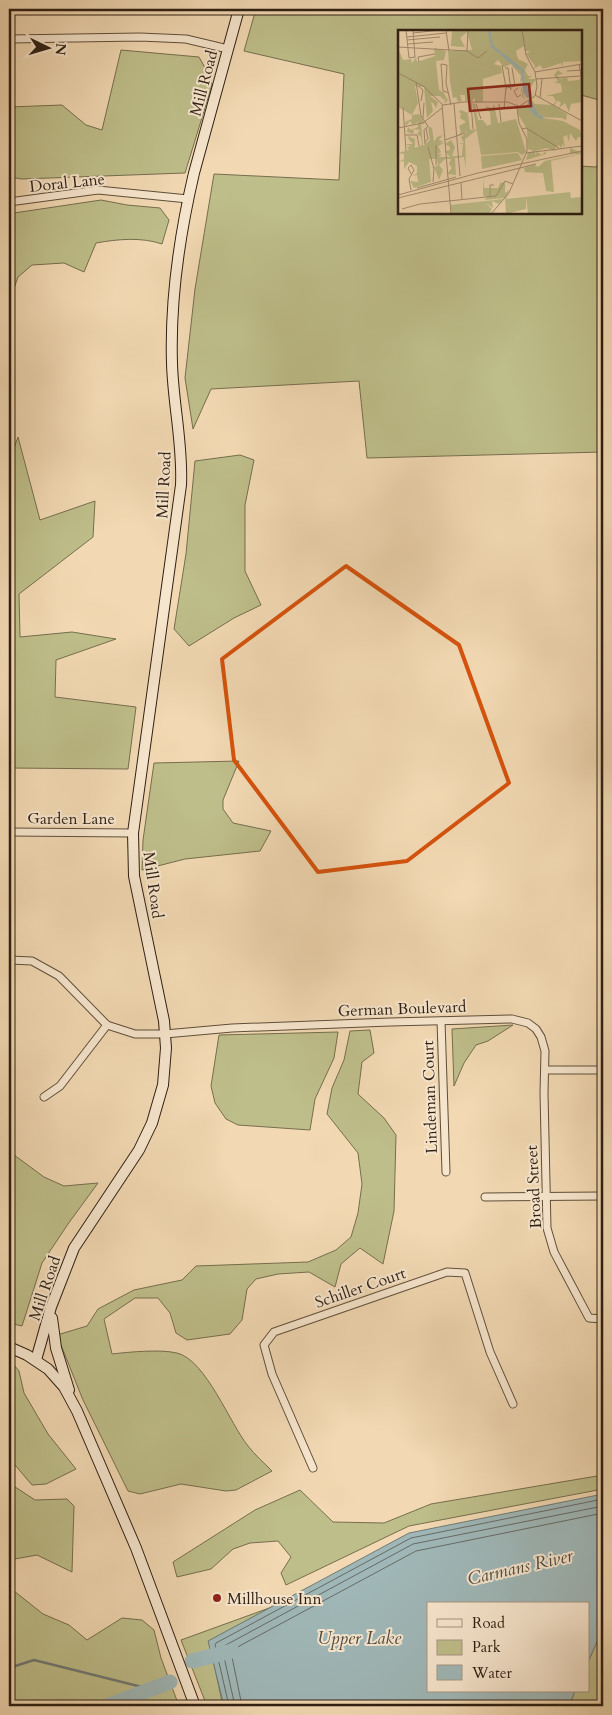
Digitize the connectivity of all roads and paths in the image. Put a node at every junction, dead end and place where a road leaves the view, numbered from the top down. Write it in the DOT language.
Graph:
graph roads {
  1 [pos="239,9"];
  2 [pos="9,39"];
  3 [pos="228,49"];
  4 [pos="188,199"];
  5 [pos="9,202"];
  6 [pos="9,832"];
  7 [pos="133,833"];
  8 [pos="9,960"];
  9 [pos="441,1021"];
  10 [pos="107,1025"];
  11 [pos="165,1034"];
  12 [pos="545,1070"];
  13 [pos="603,1070"];
  14 [pos="44,1097"];
  15 [pos="446,1172"];
  16 [pos="603,1196"];
  17 [pos="546,1197"];
  18 [pos="485,1198"];
  19 [pos="52,1306"];
  20 [pos="603,1319"];
  21 [pos="9,1347"];
  22 [pos="36,1360"];
  23 [pos="71,1399"];
  24 [pos="512,1404"];
  25 [pos="313,1468"];
  26 [pos="195,1706"];
  1 -- 3 [label="main road, Mill Road"];
  2 -- 3 [label="street"];
  3 -- 4 [label="main road, Mill Road"];
  4 -- 5 [label="street, Doral Lane"];
  4 -- 7 [label="main road, Mill Road"];
  6 -- 7 [label="street, Garden Lane"];
  7 -- 11 [label="main road, Mill Road"];
  8 -- 10 [label="street"];
  9 -- 11 [label="street, German Boulevard"];
  9 -- 12 [label="street, German Boulevard"];
  9 -- 15 [label="street, Lindeman Court"];
  10 -- 11 [label="street, German Boulevard"];
  10 -- 14 [label="street"];
  11 -- 19 [label="main road, Mill Road"];
  12 -- 13 [label="street"];
  12 -- 17 [label="street, Broad Street"];
  16 -- 17 [label="street"];
  17 -- 18 [label="street"];
  17 -- 20 [label="street, Broad Street"];
  19 -- 22 [label="main road, Mill Road"];
  19 -- 23 [label="main road"];
  21 -- 22 [label="main road"];
  22 -- 23 [label="main road"];
  23 -- 26 [label="main road"];
  24 -- 25 [label="street, Schiller Court"];
}
